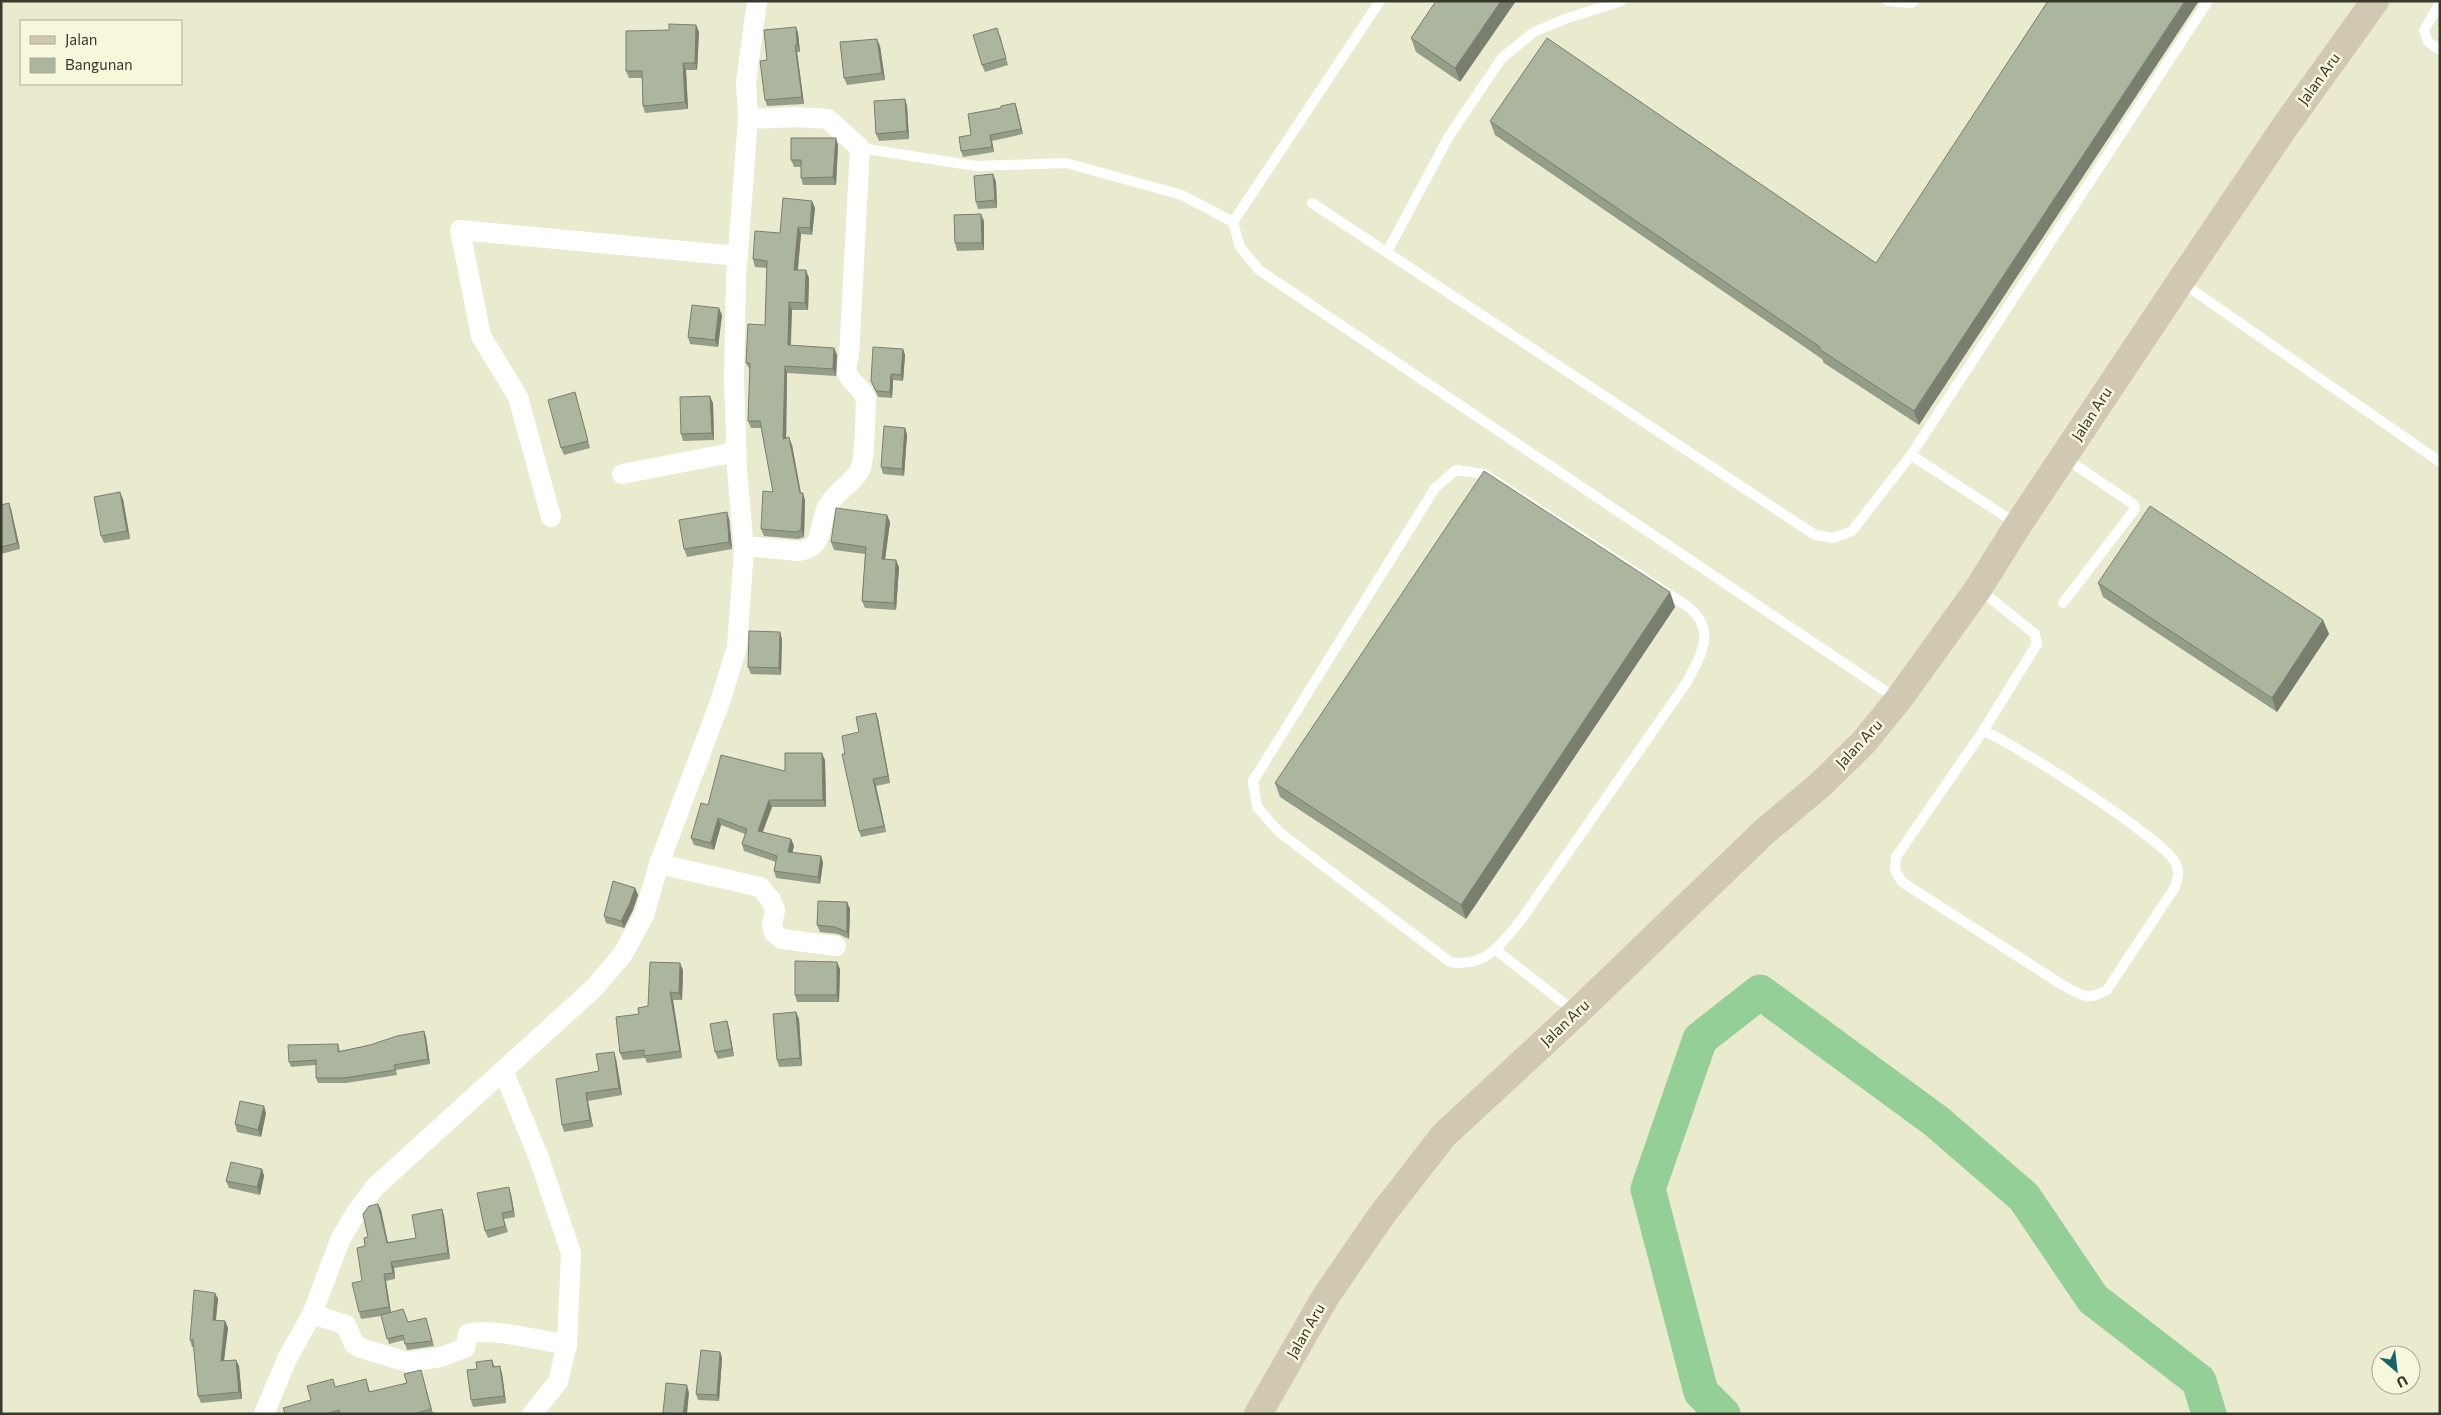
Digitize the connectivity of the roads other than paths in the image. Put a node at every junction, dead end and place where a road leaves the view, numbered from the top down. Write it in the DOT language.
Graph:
graph roads {
  1 [pos="757,1"];
  2 [pos="1380,1"];
  3 [pos="1621,1"];
  4 [pos="1888,1"];
  5 [pos="1914,1"];
  6 [pos="2208,1"];
  7 [pos="2374,1"];
  8 [pos="2440,3"];
  9 [pos="2440,50"];
  10 [pos="748,119"];
  11 [pos="860,148"];
  12 [pos="1312,203"];
  13 [pos="1233,222"];
  14 [pos="1387,252"];
  15 [pos="738,256"];
  16 [pos="2180,282"];
  17 [pos="736,452"];
  18 [pos="1912,455"];
  19 [pos="2064,457"];
  20 [pos="2440,462"];
  21 [pos="622,474"];
  22 [pos="551,518"];
  23 [pos="2018,525"];
  24 [pos="744,546"];
  25 [pos="1978,589"];
  26 [pos="2063,603"];
  27 [pos="1898,700"];
  28 [pos="1983,731"];
  29 [pos="660,864"];
  30 [pos="836,946"];
  31 [pos="1496,950"];
  32 [pos="1576,1013"];
  33 [pos="503,1070"];
  34 [pos="312,1314"];
  35 [pos="567,1345"];
  36 [pos="264,1414"];
  37 [pos="532,1414"];
  38 [pos="1258,1414"];
  1 -- 10 [label="street"];
  2 -- 13 [label="lane"];
  3 -- 14 [label="lane"];
  4 -- 5 [label="lane"];
  6 -- 18 [label="lane"];
  7 -- 16 [label="street, Jalan Aru"];
  8 -- 9 [label="lane"];
  10 -- 11 [label="street"];
  10 -- 15 [label="street"];
  11 -- 13 [label="lane"];
  11 -- 24 [label="street"];
  12 -- 14 [label="lane"];
  13 -- 27 [label="lane"];
  14 -- 18 [label="lane"];
  15 -- 17 [label="street"];
  15 -- 22 [label="street"];
  16 -- 19 [label="street, Jalan Aru"];
  16 -- 20 [label="lane"];
  17 -- 21 [label="street"];
  17 -- 24 [label="street"];
  18 -- 23 [label="lane"];
  19 -- 23 [label="street, Jalan Aru"];
  19 -- 26 [label="lane"];
  23 -- 25 [label="street, Jalan Aru"];
  24 -- 29 [label="street"];
  25 -- 27 [label="street, Jalan Aru"];
  25 -- 28 [label="lane"];
  27 -- 32 [label="street, Jalan Aru"];
  28 -- 28 [label="lane"];
  29 -- 30 [label="street"];
  29 -- 33 [label="street"];
  31 -- 31 [label="lane"];
  31 -- 32 [label="lane"];
  32 -- 38 [label="street, Jalan Aru"];
  33 -- 34 [label="street"];
  33 -- 35 [label="street"];
  34 -- 35 [label="street"];
  34 -- 36 [label="street"];
  35 -- 37 [label="street"];
}
